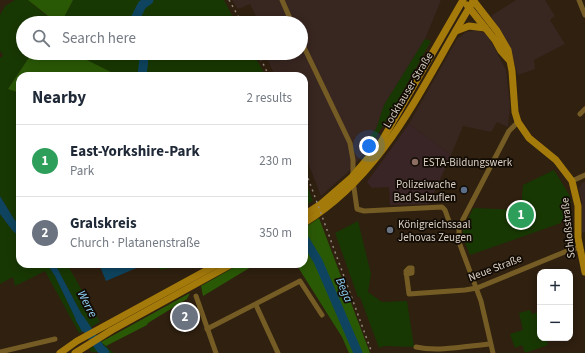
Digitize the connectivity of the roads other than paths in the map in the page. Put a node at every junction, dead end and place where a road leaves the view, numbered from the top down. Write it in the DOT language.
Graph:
graph roads {
  1 [pos="282,0"];
  2 [pos="463,0"];
  3 [pos="473,0"];
  4 [pos="579,0"];
  5 [pos="469,8"];
  6 [pos="585,15"];
  7 [pos="289,16"];
  8 [pos="485,28"];
  9 [pos="456,31"];
  10 [pos="308,56"];
  11 [pos="509,60"];
  12 [pos="585,109"];
  13 [pos="580,114"];
  14 [pos="398,121"];
  15 [pos="518,122"];
  16 [pos="585,176"];
  17 [pos="572,180"];
  18 [pos="308,213"];
  19 [pos="308,220"];
  20 [pos="459,227"];
  21 [pos="580,247"];
  22 [pos="584,264"];
  23 [pos="212,268"];
  24 [pos="223,268"];
  25 [pos="585,272"];
  26 [pos="406,274"];
  27 [pos="195,280"];
  28 [pos="477,288"];
  29 [pos="196,296"];
  30 [pos="256,305"];
  31 [pos="322,315"];
  32 [pos="110,328"];
  33 [pos="207,329"];
  34 [pos="55,339"];
  35 [pos="490,344"];
  36 [pos="416,347"];
  37 [pos="0,352"];
  38 [pos="60,353"];
  39 [pos="75,353"];
  40 [pos="216,353"];
  41 [pos="278,353"];
  42 [pos="492,353"];
  1 -- 7 [label="street"];
  2 -- 5 [label="main road, Schloßstraße"];
  2 -- 14 [label="main road, Lockhauser Straße"];
  3 -- 5 [label="main road, Lockhauser Straße"];
  3 -- 11 [label="main road, Schloßstraße"];
  4 -- 6 [label="street"];
  5 -- 8 [label="main road, Schloßstraße"];
  5 -- 9 [label="main road, Lockhauser Straße"];
  8 -- 9 [label="main road"];
  8 -- 11 [label="main road, Schloßstraße"];
  9 -- 14 [label="main road, Lockhauser Straße"];
  10 -- 20 [label="street"];
  11 -- 15 [label="main road, Schloßstraße"];
  12 -- 13 [label="street"];
  14 -- 18 [label="main road, Lockhauser Straße"];
  14 -- 19 [label="main road, Lockhauser Straße"];
  15 -- 17 [label="main road, Schloßstraße"];
  15 -- 20 [label="street"];
  16 -- 17 [label="street"];
  17 -- 21 [label="main road, Schloßstraße"];
  20 -- 28 [label="street"];
  21 -- 22 [label="main road, Schloßstraße"];
  21 -- 28 [label="street, Neue Straße"];
  22 -- 25 [label="main road, Schloßstraße"];
  23 -- 27 [label="main road"];
  24 -- 27 [label="main road"];
  26 -- 28 [label="street, Neue Straße"];
  27 -- 32 [label="main road"];
  28 -- 35 [label="street"];
  29 -- 33 [label="street"];
  30 -- 31 [label="street"];
  30 -- 33 [label="street"];
  30 -- 41 [label="street"];
  32 -- 38 [label="main road"];
  32 -- 39 [label="main road"];
  33 -- 40 [label="street"];
  34 -- 37 [label="street"];
  35 -- 36 [label="street"];
  35 -- 42 [label="street"];
}
